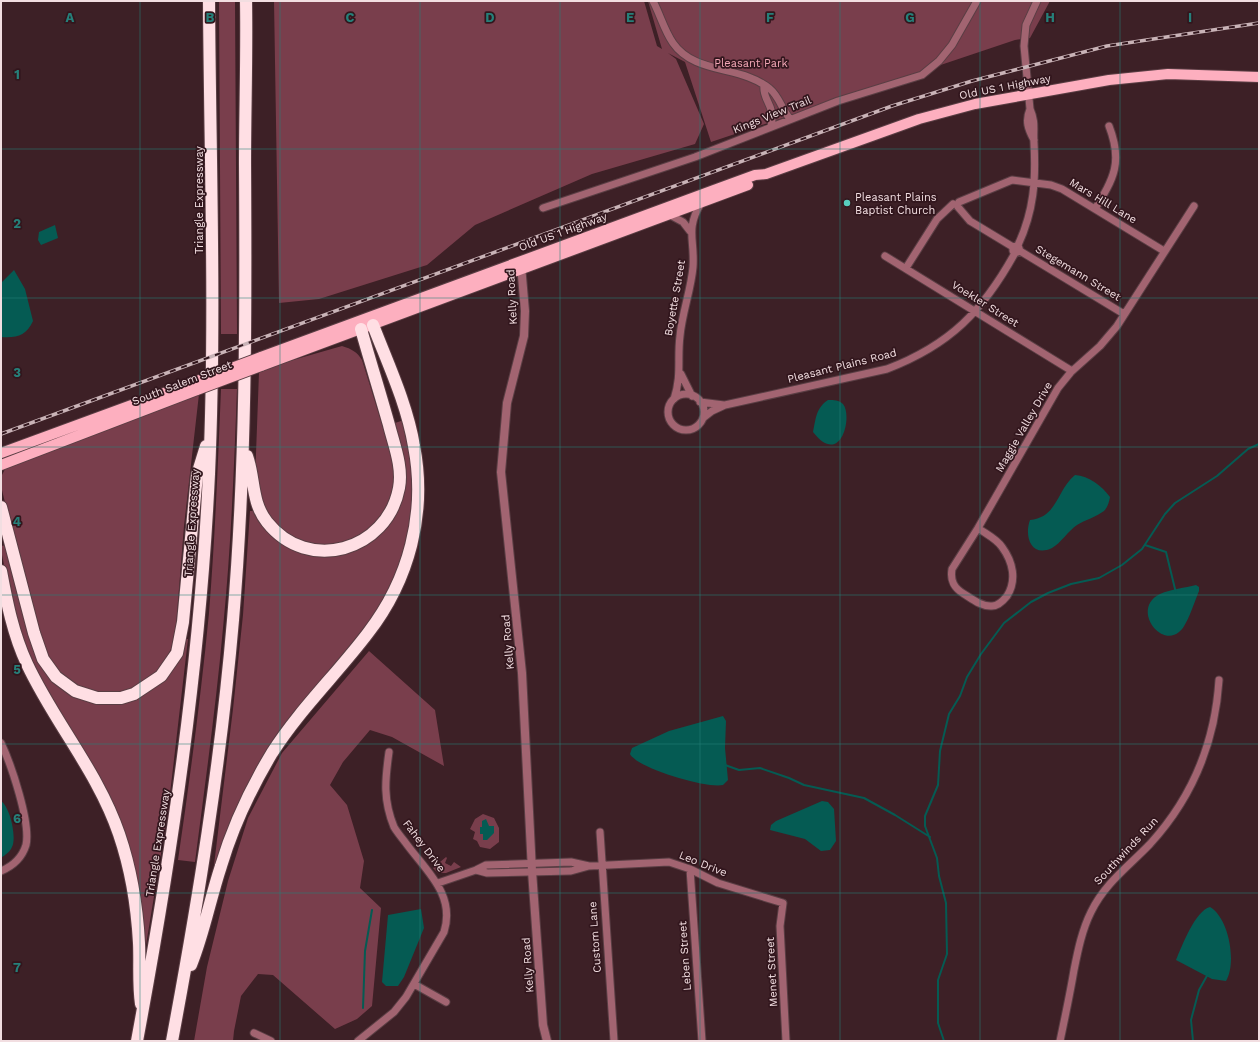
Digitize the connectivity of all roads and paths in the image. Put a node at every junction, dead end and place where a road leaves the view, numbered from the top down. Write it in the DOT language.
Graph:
graph roads {
  1 [pos="209,1"];
  2 [pos="246,1"];
  3 [pos="653,1"];
  4 [pos="977,1"];
  5 [pos="1037,1"];
  6 [pos="1259,77"];
  7 [pos="764,86"];
  8 [pos="1028,94"];
  9 [pos="790,119"];
  10 [pos="771,126"];
  11 [pos="1109,126"];
  12 [pos="766,174"];
  13 [pos="1035,183"];
  14 [pos="701,203"];
  15 [pos="956,204"];
  16 [pos="1194,206"];
  17 [pos="543,208"];
  18 [pos="1095,209"];
  19 [pos="670,215"];
  20 [pos="690,231"];
  21 [pos="1016,249"];
  22 [pos="1164,251"];
  23 [pos="885,256"];
  24 [pos="521,265"];
  25 [pos="906,268"];
  26 [pos="976,310"];
  27 [pos="1124,314"];
  28 [pos="371,321"];
  29 [pos="359,325"];
  30 [pos="680,370"];
  31 [pos="1072,371"];
  32 [pos="197,385"];
  33 [pos="692,396"];
  34 [pos="674,399"];
  35 [pos="700,402"];
  36 [pos="725,405"];
  37 [pos="702,418"];
  38 [pos="211,431"];
  39 [pos="242,444"];
  40 [pos="1,453"];
  41 [pos="1,464"];
  42 [pos="1,507"];
  43 [pos="978,528"];
  44 [pos="1,571"];
  45 [pos="1219,680"];
  46 [pos="1,743"];
  47 [pos="389,752"];
  48 [pos="600,832"];
  49 [pos="602,865"];
  50 [pos="532,867"];
  51 [pos="690,869"];
  52 [pos="1,871"];
  53 [pos="438,883"];
  54 [pos="783,903"];
  55 [pos="414,984"];
  56 [pos="181,991"];
  57 [pos="446,1002"];
  58 [pos="142,1014"];
  59 [pos="543,1025"];
  60 [pos="254,1033"];
  61 [pos="137,1041"];
  62 [pos="172,1041"];
  63 [pos="271,1041"];
  64 [pos="358,1041"];
  65 [pos="542,1041"];
  66 [pos="547,1041"];
  67 [pos="614,1041"];
  68 [pos="702,1041"];
  69 [pos="786,1041"];
  70 [pos="1060,1041"];
  1 -- 38 [label="highway, Triangle Expressway"];
  2 -- 39 [label="highway"];
  3 -- 7 [label="street"];
  4 -- 9 [label="street, Kings View Trail"];
  5 -- 8 [label="street, Pleasant Plains Road"];
  6 -- 8 [label="main road, Old US 1 Highway"];
  7 -- 9 [label="street"];
  7 -- 10 [label="street"];
  8 -- 12 [label="main road, Old US 1 Highway"];
  8 -- 13 [label="street, Pleasant Plains Road"];
  9 -- 10 [label="street, Kings View Trail"];
  10 -- 17 [label="street, Kings View Trail"];
  11 -- 18 [label="street"];
  12 -- 14 [label="main road, Old US 1 Highway"];
  12 -- 24 [label="main road, Old US 1 Highway"];
  13 -- 15 [label="street, Mars Hill Lane"];
  13 -- 18 [label="street, Mars Hill Lane"];
  13 -- 21 [label="street, Pleasant Plains Road"];
  14 -- 19 [label="main road, Old US 1 Highway"];
  14 -- 20 [label="street, Boyette Street"];
  15 -- 21 [label="street, Stegemann Street"];
  15 -- 25 [label="street, Mars Hill Lane"];
  16 -- 22 [label="street, Maggie Valley Drive"];
  18 -- 22 [label="street, Mars Hill Lane"];
  19 -- 20 [label="street"];
  19 -- 24 [label="main road, Old US 1 Highway"];
  20 -- 30 [label="street, Boyette Street"];
  21 -- 26 [label="street, Pleasant Plains Road"];
  21 -- 27 [label="street, Stegemann Street"];
  22 -- 27 [label="street, Maggie Valley Drive"];
  23 -- 25 [label="street, Voekler Street"];
  24 -- 28 [label="main road, Old US 1 Highway"];
  24 -- 50 [label="street, Kelly Road"];
  25 -- 26 [label="street, Voekler Street"];
  26 -- 31 [label="street, Voekler Street"];
  26 -- 36 [label="street, Pleasant Plains Road"];
  27 -- 31 [label="street, Maggie Valley Drive"];
  28 -- 29 [label="main road, South Salem Street"];
  28 -- 56 [label="highway"];
  29 -- 32 [label="main road, South Salem Street, bridge"];
  29 -- 39 [label="highway"];
  30 -- 33 [label="street, Boyette Street"];
  30 -- 34 [label="street, Boyette Street"];
  31 -- 43 [label="street, Maggie Valley Drive"];
  32 -- 40 [label="main road, South Salem Street"];
  32 -- 41 [label="main road, South Salem Street"];
  33 -- 34 [label="street"];
  33 -- 35 [label="street, Boyette Street"];
  34 -- 37 [label="street, Boyette Street"];
  35 -- 36 [label="street, Pleasant Plains Road"];
  35 -- 37 [label="street"];
  36 -- 37 [label="street, Pleasant Plains Road"];
  38 -- 42 [label="highway"];
  38 -- 58 [label="highway, Triangle Expressway"];
  39 -- 56 [label="highway"];
  43 -- 43 [label="street, Maggie Valley Drive"];
  44 -- 58 [label="highway"];
  45 -- 70 [label="street, Southwinds Run"];
  46 -- 52 [label="street"];
  47 -- 53 [label="street, Fahey Drive"];
  48 -- 49 [label="street, Custom Lane"];
  49 -- 50 [label="street, Leo Drive"];
  49 -- 51 [label="street, Leo Drive"];
  49 -- 67 [label="street, Custom Lane"];
  50 -- 53 [label="street, Leo Drive"];
  50 -- 59 [label="street, Kelly Road"];
  51 -- 54 [label="street, Leo Drive"];
  51 -- 68 [label="street, Leben Street"];
  53 -- 55 [label="street, Fahey Drive"];
  54 -- 69 [label="street, Menet Street"];
  55 -- 57 [label="street"];
  55 -- 64 [label="street, Fahey Drive"];
  56 -- 62 [label="highway"];
  58 -- 61 [label="highway, Triangle Expressway"];
  59 -- 65 [label="street, Kelly Road"];
  59 -- 66 [label="street, Kelly Road"];
  60 -- 63 [label="street"];
}
